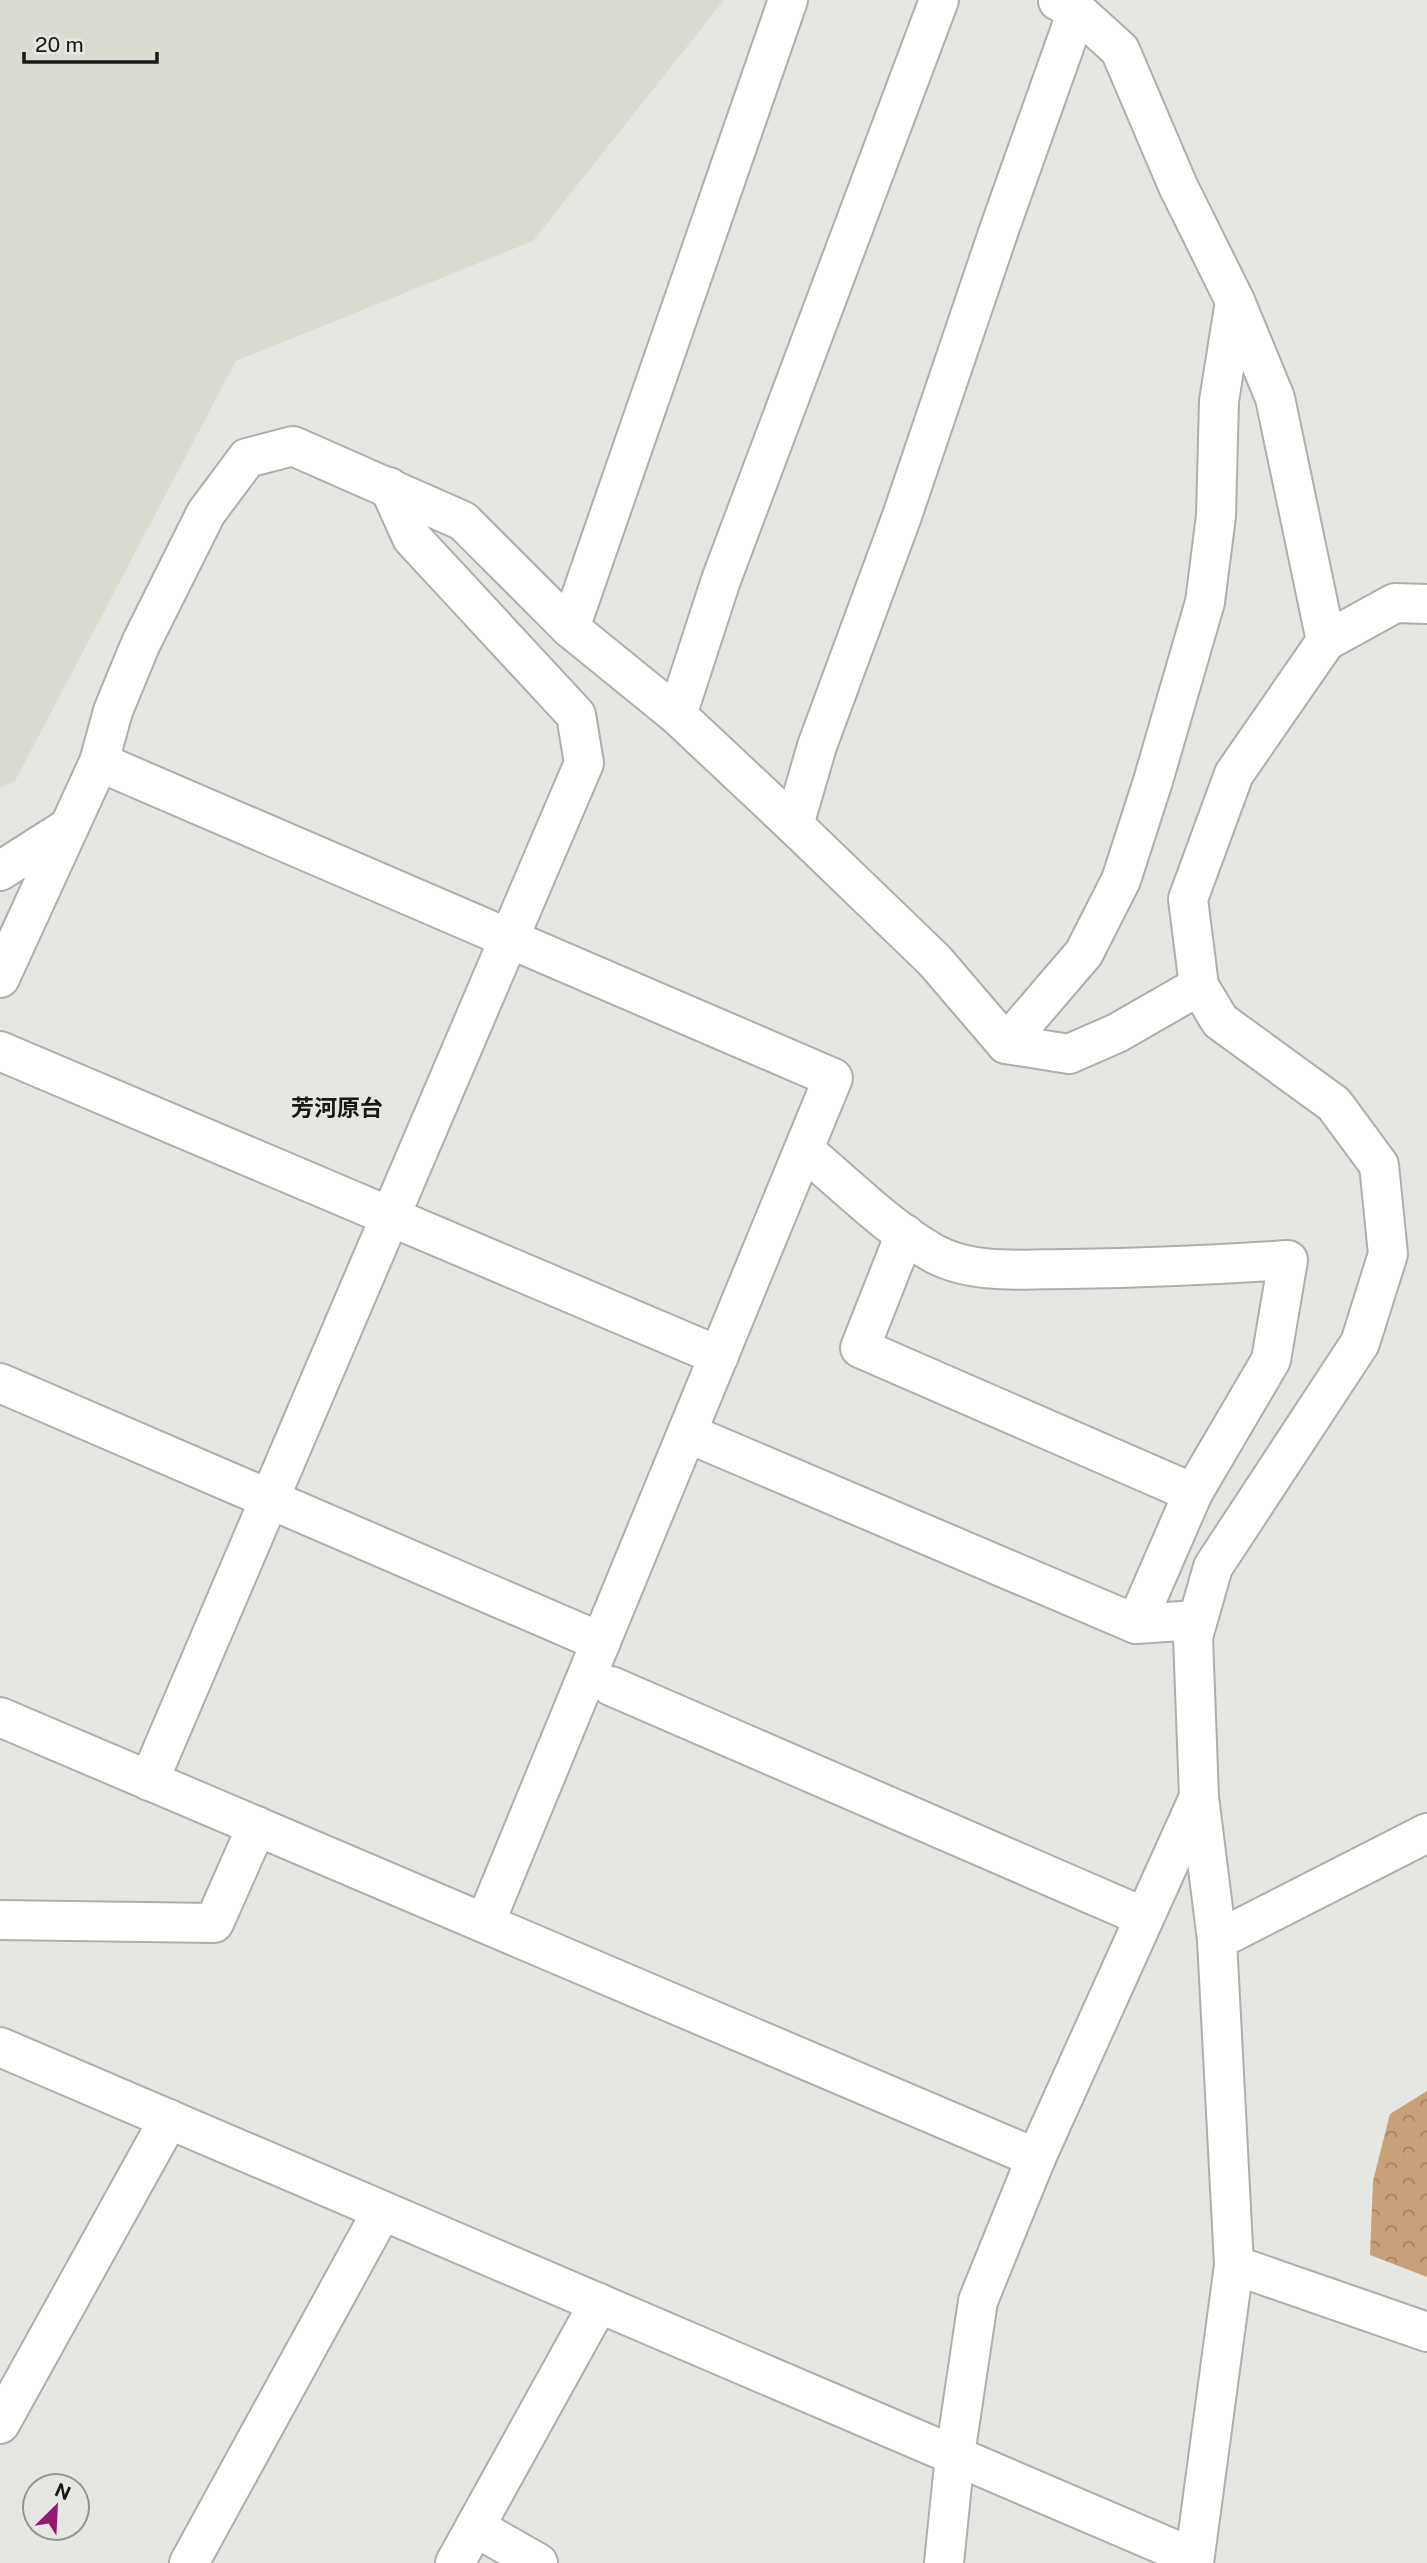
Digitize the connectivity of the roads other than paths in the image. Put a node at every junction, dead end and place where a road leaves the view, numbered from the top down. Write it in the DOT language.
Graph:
graph roads {
  1 [pos="788,0"];
  2 [pos="939,0"];
  3 [pos="1067,6"];
  4 [pos="1235,301"];
  5 [pos="389,487"];
  6 [pos="1427,604"];
  7 [pos="570,628"];
  8 [pos="1326,641"];
  9 [pos="677,715"];
  10 [pos="99,762"];
  11 [pos="794,825"];
  12 [pos="69,827"];
  13 [pos="0,871"];
  14 [pos="509,939"];
  15 [pos="0,978"];
  16 [pos="1199,986"];
  17 [pos="1006,1044"];
  18 [pos="0,1051"];
  19 [pos="804,1150"];
  20 [pos="390,1216"];
  21 [pos="905,1234"];
  22 [pos="719,1356"];
  23 [pos="0,1383"];
  24 [pos="687,1433"];
  25 [pos="1192,1493"];
  26 [pos="270,1500"];
  27 [pos="1197,1620"];
  28 [pos="1136,1624"];
  29 [pos="601,1642"];
  30 [pos="611,1686"];
  31 [pos="0,1717"];
  32 [pos="149,1780"];
  33 [pos="1199,1797"];
  34 [pos="257,1826"];
  35 [pos="1427,1833"];
  36 [pos="1144,1917"];
  37 [pos="0,1920"];
  38 [pos="485,1923"];
  39 [pos="1217,1940"];
  40 [pos="0,2047"];
  41 [pos="169,2119"];
  42 [pos="1036,2158"];
  43 [pos="382,2211"];
  44 [pos="1234,2265"];
  45 [pos="598,2303"];
  46 [pos="1427,2332"];
  47 [pos="0,2424"];
  48 [pos="955,2455"];
  49 [pos="475,2527"];
  50 [pos="1194,2560"];
  51 [pos="189,2563"];
  52 [pos="455,2563"];
  53 [pos="538,2563"];
  54 [pos="944,2563"];
  1 -- 7 [label="street"];
  2 -- 9 [label="street"];
  3 -- 4 [label="street"];
  3 -- 11 [label="street"];
  4 -- 8 [label="street"];
  4 -- 17 [label="street"];
  5 -- 7 [label="street"];
  5 -- 10 [label="street"];
  5 -- 14 [label="street"];
  6 -- 8 [label="street"];
  7 -- 9 [label="street"];
  8 -- 16 [label="street"];
  9 -- 11 [label="street"];
  10 -- 12 [label="street"];
  10 -- 14 [label="street"];
  11 -- 17 [label="street"];
  12 -- 13 [label="street"];
  12 -- 15 [label="street"];
  14 -- 19 [label="street"];
  14 -- 20 [label="street"];
  16 -- 17 [label="street"];
  16 -- 27 [label="street"];
  18 -- 20 [label="street"];
  19 -- 21 [label="street"];
  19 -- 22 [label="street"];
  20 -- 22 [label="street"];
  20 -- 26 [label="street"];
  21 -- 25 [label="street"];
  21 -- 25 [label="street"];
  22 -- 24 [label="street"];
  23 -- 26 [label="street"];
  24 -- 28 [label="street"];
  24 -- 29 [label="street"];
  25 -- 28 [label="street"];
  26 -- 29 [label="street"];
  26 -- 32 [label="street"];
  27 -- 28 [label="street"];
  27 -- 33 [label="street"];
  29 -- 38 [label="street"];
  30 -- 36 [label="street"];
  31 -- 32 [label="street"];
  32 -- 34 [label="street"];
  33 -- 36 [label="street"];
  33 -- 39 [label="street"];
  34 -- 37 [label="street"];
  34 -- 38 [label="street"];
  35 -- 39 [label="street"];
  36 -- 42 [label="street"];
  38 -- 42 [label="street"];
  39 -- 44 [label="street"];
  40 -- 41 [label="street"];
  41 -- 43 [label="street"];
  41 -- 47 [label="street"];
  42 -- 48 [label="street"];
  43 -- 45 [label="street"];
  43 -- 51 [label="street"];
  44 -- 46 [label="street"];
  44 -- 50 [label="street"];
  45 -- 48 [label="street"];
  45 -- 49 [label="street"];
  48 -- 50 [label="street"];
  48 -- 54 [label="street"];
  49 -- 52 [label="street"];
  49 -- 53 [label="street"];
}
